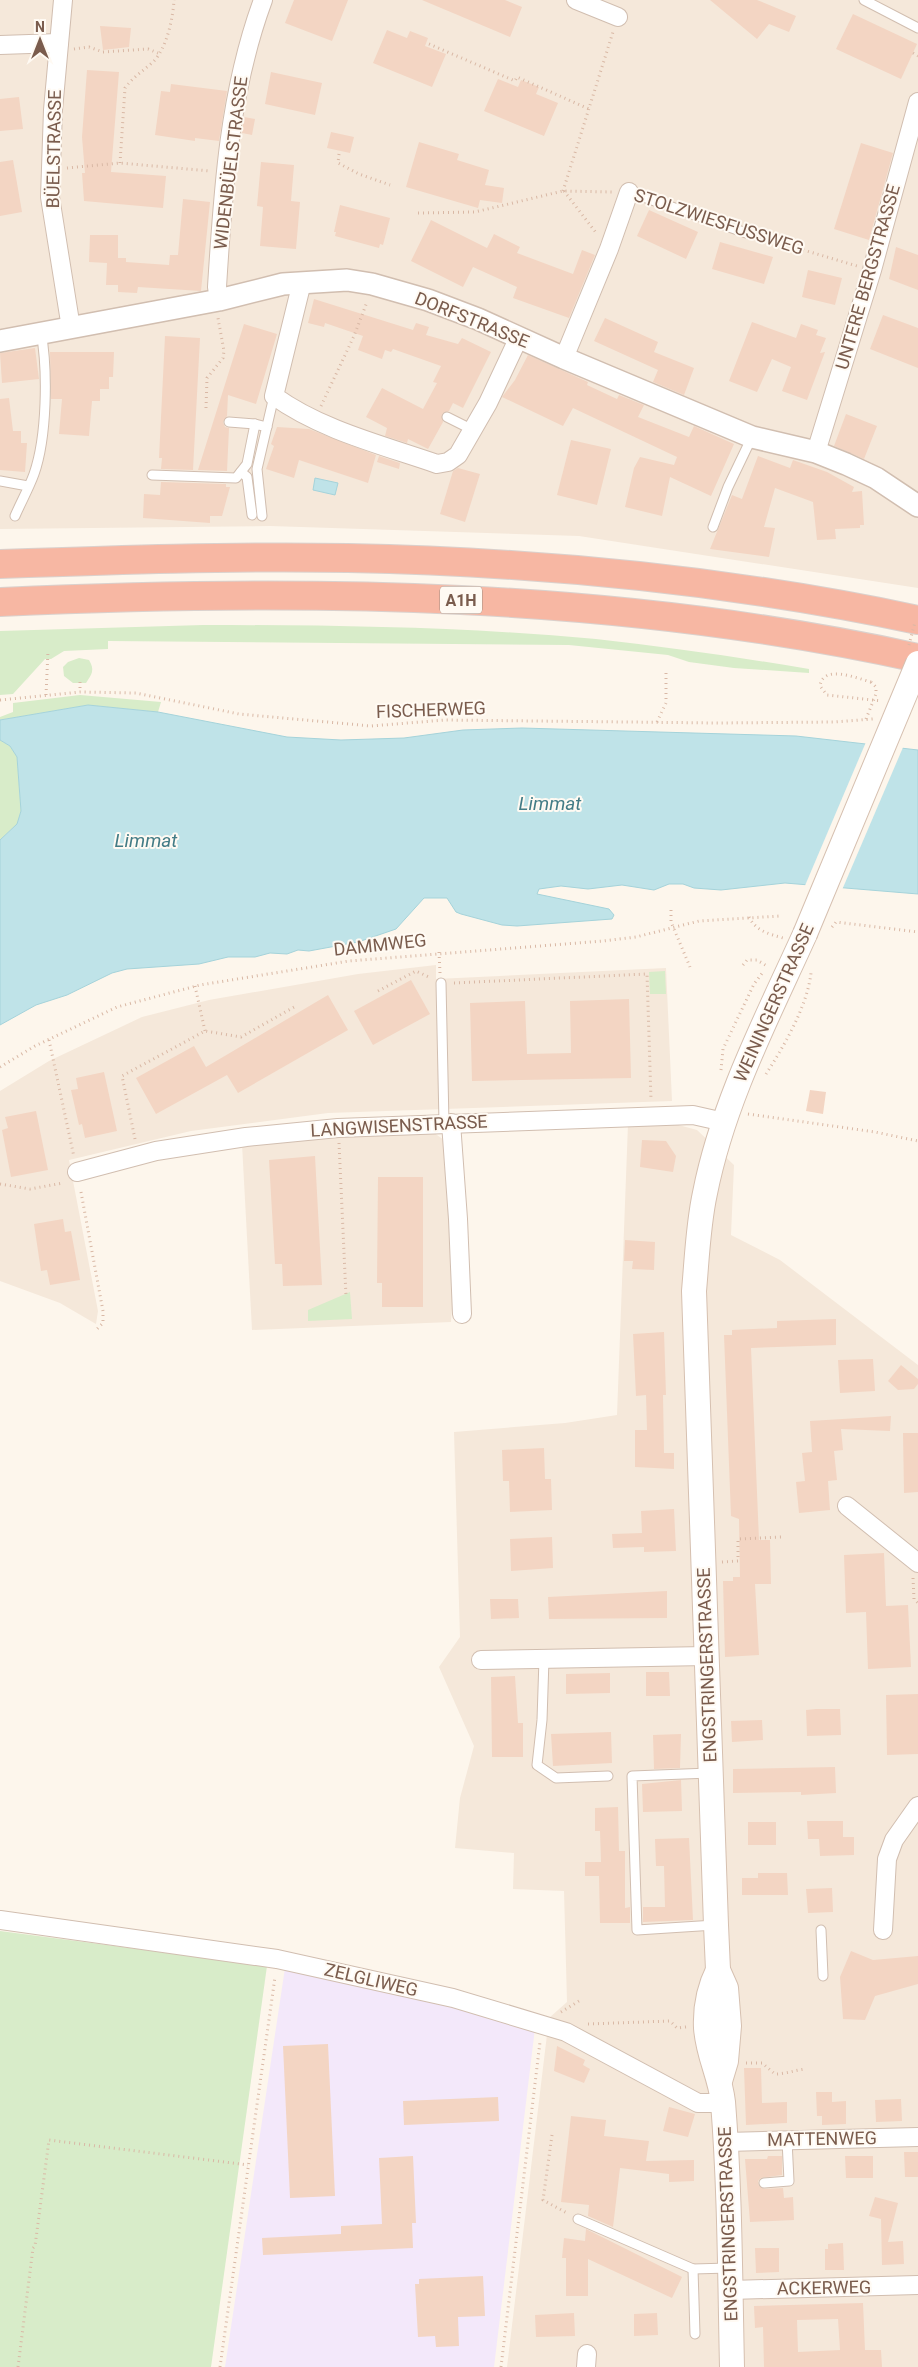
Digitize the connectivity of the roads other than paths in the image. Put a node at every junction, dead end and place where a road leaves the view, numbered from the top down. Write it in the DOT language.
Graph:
graph roads {
  1 [pos="62,0"];
  2 [pos="262,0"];
  3 [pos="576,0"];
  4 [pos="864,0"];
  5 [pos="618,17"];
  6 [pos="918,28"];
  7 [pos="0,45"];
  8 [pos="59,46"];
  9 [pos="918,102"];
  10 [pos="629,192"];
  11 [pos="749,234"];
  12 [pos="302,282"];
  13 [pos="216,300"];
  14 [pos="71,328"];
  15 [pos="41,332"];
  16 [pos="519,337"];
  17 [pos="0,341"];
  18 [pos="564,358"];
  19 [pos="274,396"];
  20 [pos="447,417"];
  21 [pos="229,422"];
  22 [pos="255,424"];
  23 [pos="267,427"];
  24 [pos="473,430"];
  25 [pos="752,437"];
  26 [pos="816,452"];
  27 [pos="241,472"];
  28 [pos="152,475"];
  29 [pos="0,482"];
  30 [pos="28,486"];
  31 [pos="918,506"];
  32 [pos="15,516"];
  33 [pos="713,527"];
  34 [pos="0,564"];
  35 [pos="0,602"];
  36 [pos="918,620"];
  37 [pos="918,658"];
  38 [pos="918,663"];
  39 [pos="441,983"];
  40 [pos="734,1118"];
  41 [pos="448,1123"];
  42 [pos="71,1178"];
  43 [pos="462,1314"];
  44 [pos="697,1360"];
  45 [pos="847,1506"];
  46 [pos="918,1563"];
  47 [pos="707,1656"];
  48 [pos="544,1659"];
  49 [pos="480,1660"];
  50 [pos="710,1773"];
  51 [pos="608,1776"];
  52 [pos="918,1806"];
  53 [pos="0,1920"];
  54 [pos="716,1925"];
  55 [pos="821,1930"];
  56 [pos="883,1930"];
  57 [pos="824,1976"];
  58 [pos="722,2092"];
  59 [pos="918,2137"];
  60 [pos="787,2140"];
  61 [pos="726,2142"];
  62 [pos="764,2183"];
  63 [pos="578,2219"];
  64 [pos="693,2269"];
  65 [pos="729,2279"];
  66 [pos="918,2285"];
  67 [pos="695,2334"];
  68 [pos="732,2367"];
  1 -- 8 [label="street, BÜELSTRASSE"];
  2 -- 13 [label="street, WIDENBÜELSTRASSE"];
  3 -- 5 [label="street"];
  4 -- 6 [label="lane"];
  7 -- 8 [label="street"];
  8 -- 14 [label="street, BÜELSTRASSE"];
  9 -- 26 [label="street, UNTERE BERGSTRASSE"];
  10 -- 11 [label="lane, STOLZWIESFUSSWEG"];
  10 -- 18 [label="street"];
  12 -- 13 [label="street, DORFSTRASSE"];
  12 -- 16 [label="street, DORFSTRASSE"];
  12 -- 19 [label="street"];
  13 -- 14 [label="street, DORFSTRASSE"];
  14 -- 15 [label="street, DORFSTRASSE"];
  15 -- 17 [label="street, DORFSTRASSE"];
  15 -- 30 [label="lane"];
  16 -- 18 [label="street, DORFSTRASSE"];
  16 -- 24 [label="street"];
  18 -- 25 [label="street, DORFSTRASSE"];
  19 -- 23 [label="lane"];
  19 -- 24 [label="street"];
  20 -- 24 [label="lane"];
  21 -- 22 [label="lane"];
  22 -- 23 [label="lane"];
  22 -- 27 [label="lane"];
  23 -- 27 [label="lane"];
  25 -- 26 [label="street, DORFSTRASSE"];
  25 -- 33 [label="lane"];
  26 -- 31 [label="street, DORFSTRASSE"];
  27 -- 28 [label="lane"];
  29 -- 30 [label="lane"];
  30 -- 32 [label="lane"];
  34 -- 36 [label="highway, A1H"];
  35 -- 37 [label="highway, A1H"];
  38 -- 40 [label="main road, WEININGERSTRASSE, bridge"];
  39 -- 41 [label="lane"];
  40 -- 41 [label="street, LANGWISENSTRASSE"];
  40 -- 44 [label="main road, WEININGERSTRASSE"];
  41 -- 42 [label="street, LANGWISENSTRASSE"];
  41 -- 43 [label="street"];
  44 -- 47 [label="main road, ENGSTRINGERSTRASSE"];
  45 -- 46 [label="street"];
  47 -- 48 [label="street"];
  47 -- 50 [label="main road, ENGSTRINGERSTRASSE"];
  48 -- 49 [label="street"];
  48 -- 51 [label="lane"];
  50 -- 54 [label="main road, ENGSTRINGERSTRASSE"];
  50 -- 54 [label="lane"];
  52 -- 56 [label="street"];
  53 -- 58 [label="street, ZELGLIWEG"];
  54 -- 58 [label="main road, ENGSTRINGERSTRASSE"];
  55 -- 57 [label="lane"];
  58 -- 61 [label="main road, ENGSTRINGERSTRASSE"];
  59 -- 60 [label="street, MATTENWEG"];
  60 -- 61 [label="street, MATTENWEG"];
  60 -- 62 [label="lane"];
  61 -- 65 [label="main road, ENGSTRINGERSTRASSE"];
  63 -- 64 [label="lane"];
  64 -- 65 [label="lane"];
  64 -- 67 [label="lane"];
  65 -- 66 [label="street, ACKERWEG"];
  65 -- 68 [label="main road, ENGSTRINGERSTRASSE"];
}
